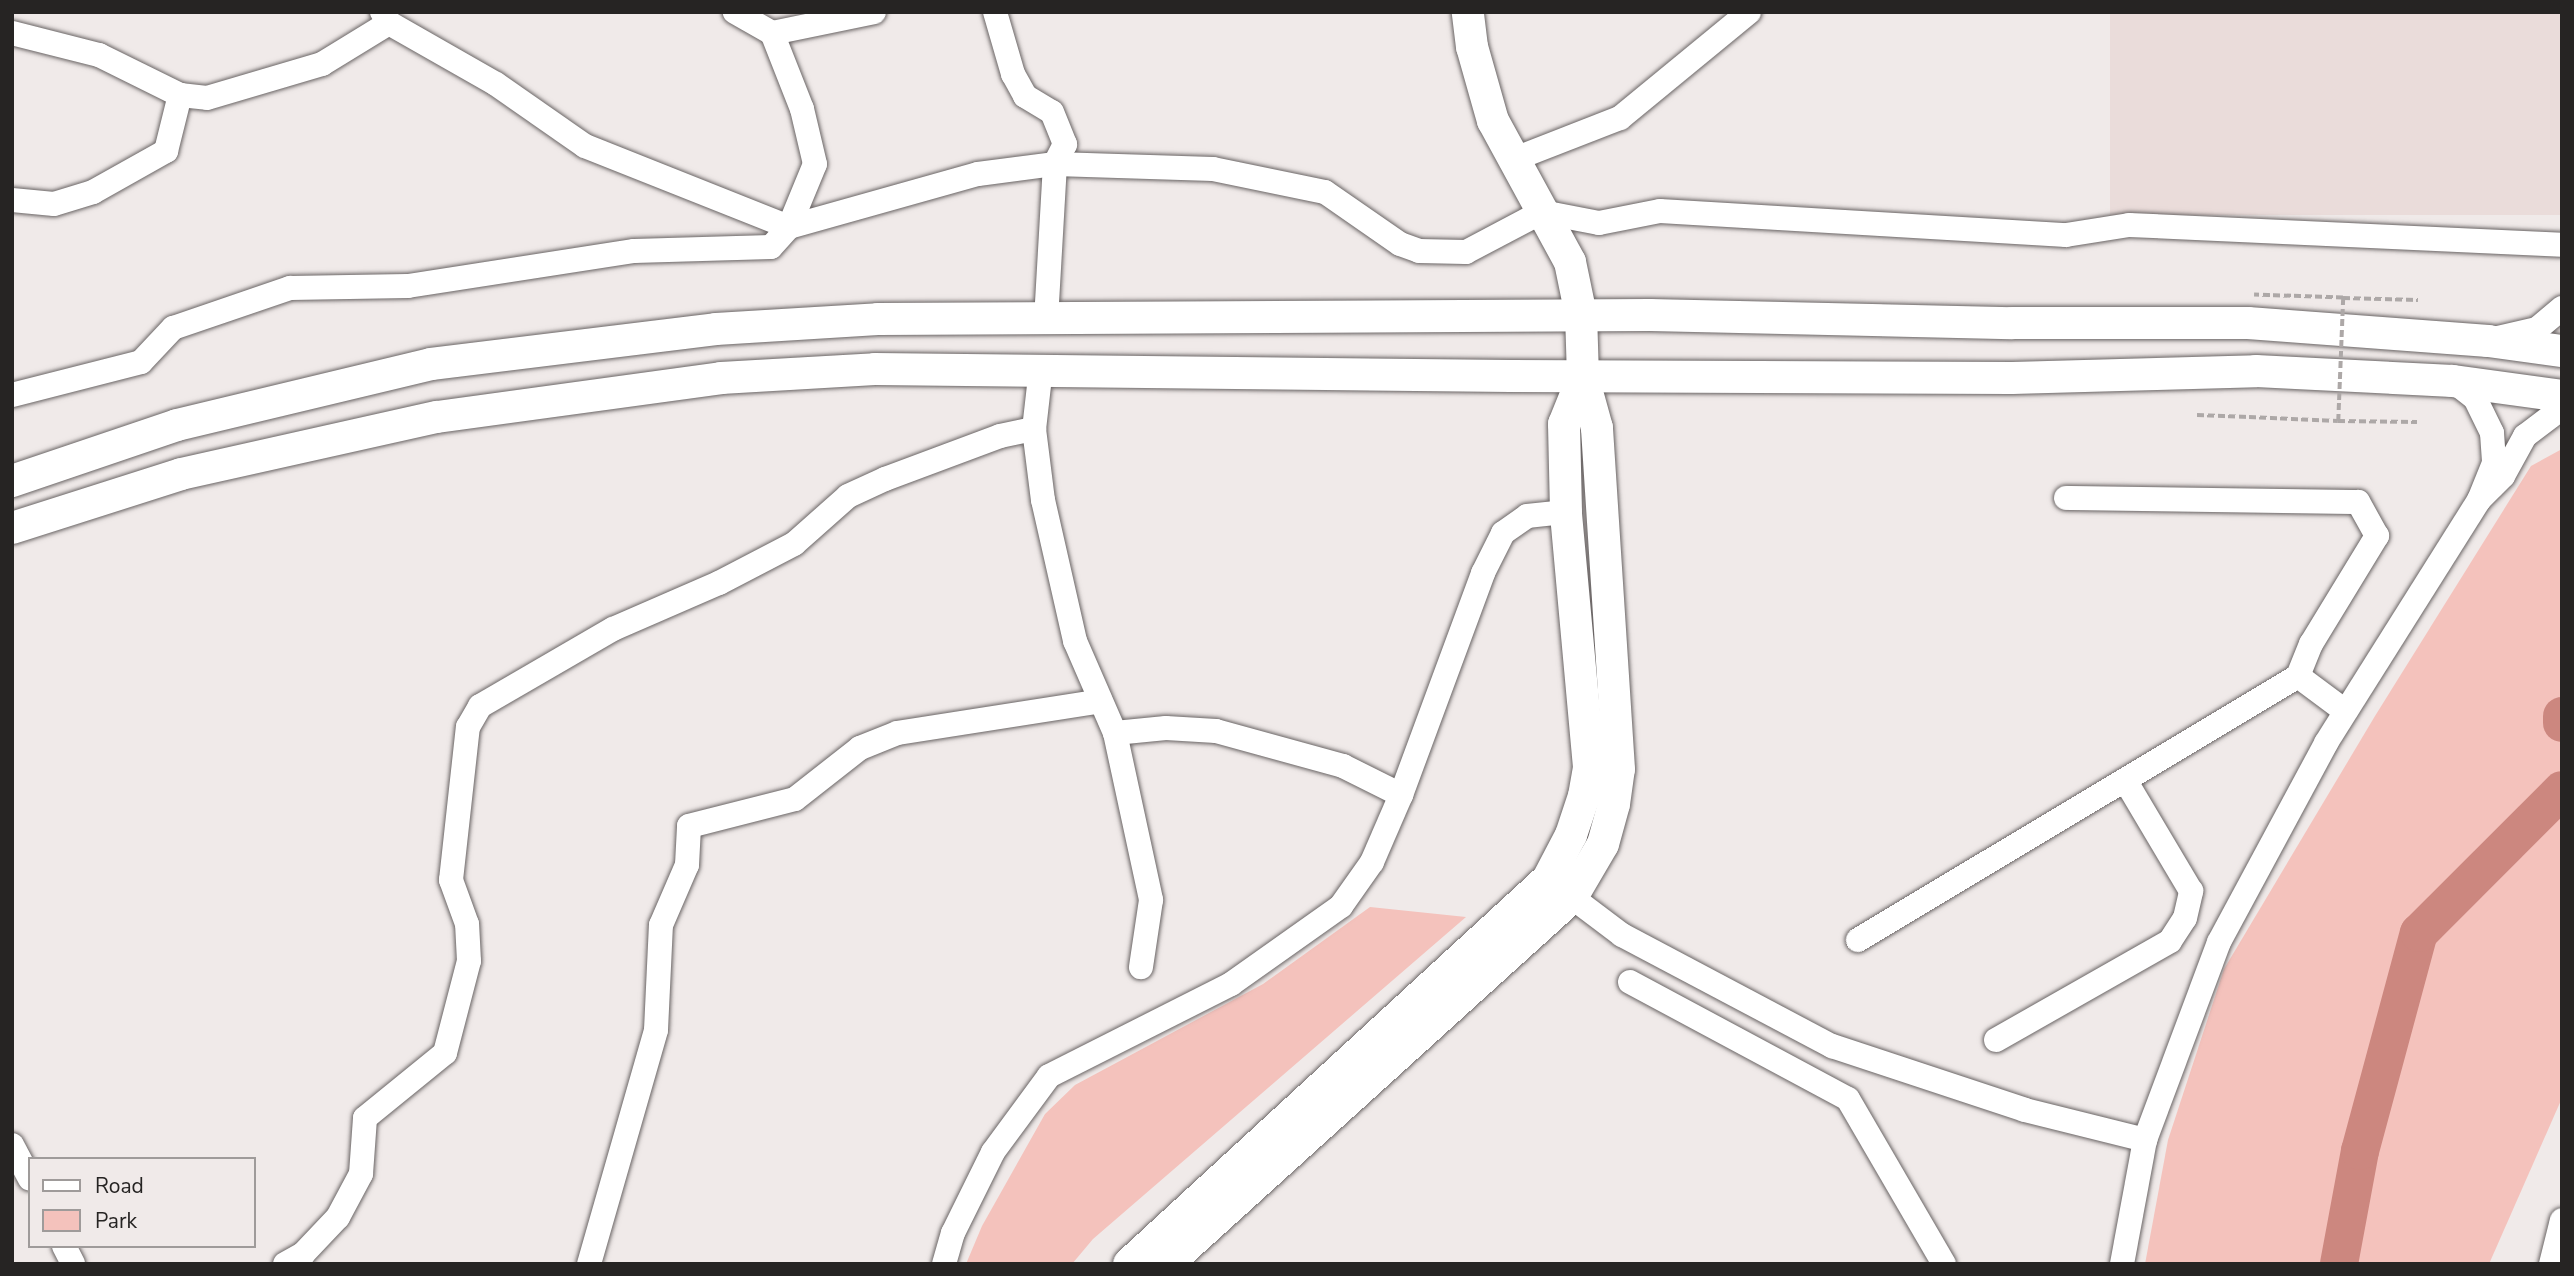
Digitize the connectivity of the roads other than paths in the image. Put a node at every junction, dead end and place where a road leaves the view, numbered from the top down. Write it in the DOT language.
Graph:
graph roads {
  1 [pos="735,12"];
  2 [pos="874,12"];
  3 [pos="995,12"];
  4 [pos="1468,12"];
  5 [pos="1749,12"];
  6 [pos="385,18"];
  7 [pos="12,33"];
  8 [pos="772,33"];
  9 [pos="180,95"];
  10 [pos="1512,160"];
  11 [pos="1055,164"];
  12 [pos="12,200"];
  13 [pos="1542,212"];
  14 [pos="789,227"];
  15 [pos="2562,245"];
  16 [pos="2562,308"];
  17 [pos="1581,314"];
  18 [pos="1046,318"];
  19 [pos="2488,341"];
  20 [pos="2562,351"];
  21 [pos="1041,368"];
  22 [pos="1583,377"];
  23 [pos="2452,381"];
  24 [pos="12,395"];
  25 [pos="2562,396"];
  26 [pos="2562,408"];
  27 [pos="1034,429"];
  28 [pos="12,481"];
  29 [pos="2066,498"];
  30 [pos="2479,500"];
  31 [pos="1566,513"];
  32 [pos="12,528"];
  33 [pos="2298,676"];
  34 [pos="1101,701"];
  35 [pos="2345,711"];
  36 [pos="1115,733"];
  37 [pos="2125,780"];
  38 [pos="1401,795"];
  39 [pos="1560,888"];
  40 [pos="1858,940"];
  41 [pos="1141,967"];
  42 [pos="1630,982"];
  43 [pos="1996,1040"];
  44 [pos="2145,1140"];
  45 [pos="12,1145"];
  46 [pos="28,1176"];
  47 [pos="2562,1220"];
  48 [pos="65,1248"];
  49 [pos="73,1264"];
  50 [pos="285,1264"];
  51 [pos="589,1264"];
  52 [pos="944,1264"];
  53 [pos="1129,1264"];
  54 [pos="1167,1264"];
  55 [pos="1944,1264"];
  56 [pos="2122,1264"];
  57 [pos="2551,1264"];
  1 -- 8 [label="street"];
  2 -- 8 [label="street"];
  3 -- 11 [label="street"];
  4 -- 10 [label="main road"];
  5 -- 10 [label="street"];
  6 -- 9 [label="street"];
  6 -- 14 [label="street"];
  7 -- 9 [label="street"];
  8 -- 14 [label="street"];
  9 -- 12 [label="street"];
  10 -- 13 [label="main road"];
  11 -- 13 [label="street"];
  11 -- 14 [label="street"];
  11 -- 18 [label="street"];
  13 -- 15 [label="street"];
  13 -- 17 [label="main road"];
  14 -- 24 [label="street"];
  16 -- 19 [label="street"];
  17 -- 18 [label="main road"];
  17 -- 19 [label="main road"];
  17 -- 22 [label="main road"];
  18 -- 28 [label="main road"];
  19 -- 20 [label="main road"];
  21 -- 22 [label="main road"];
  21 -- 27 [label="street"];
  21 -- 32 [label="main road"];
  22 -- 23 [label="main road"];
  22 -- 31 [label="main road"];
  22 -- 39 [label="main road"];
  23 -- 25 [label="main road"];
  23 -- 30 [label="street"];
  26 -- 30 [label="street"];
  27 -- 34 [label="street"];
  27 -- 50 [label="street"];
  29 -- 33 [label="street"];
  30 -- 35 [label="street"];
  31 -- 38 [label="street"];
  31 -- 39 [label="main road"];
  33 -- 35 [label="street"];
  33 -- 37 [label="street"];
  34 -- 36 [label="street"];
  34 -- 51 [label="street"];
  35 -- 44 [label="street"];
  36 -- 38 [label="street"];
  36 -- 41 [label="street"];
  37 -- 40 [label="street"];
  37 -- 43 [label="street"];
  38 -- 52 [label="street"];
  39 -- 44 [label="street"];
  39 -- 53 [label="main road"];
  39 -- 54 [label="main road"];
  42 -- 55 [label="street"];
  44 -- 56 [label="street"];
  45 -- 46 [label="street"];
  47 -- 57 [label="street"];
  48 -- 49 [label="street"];
}
